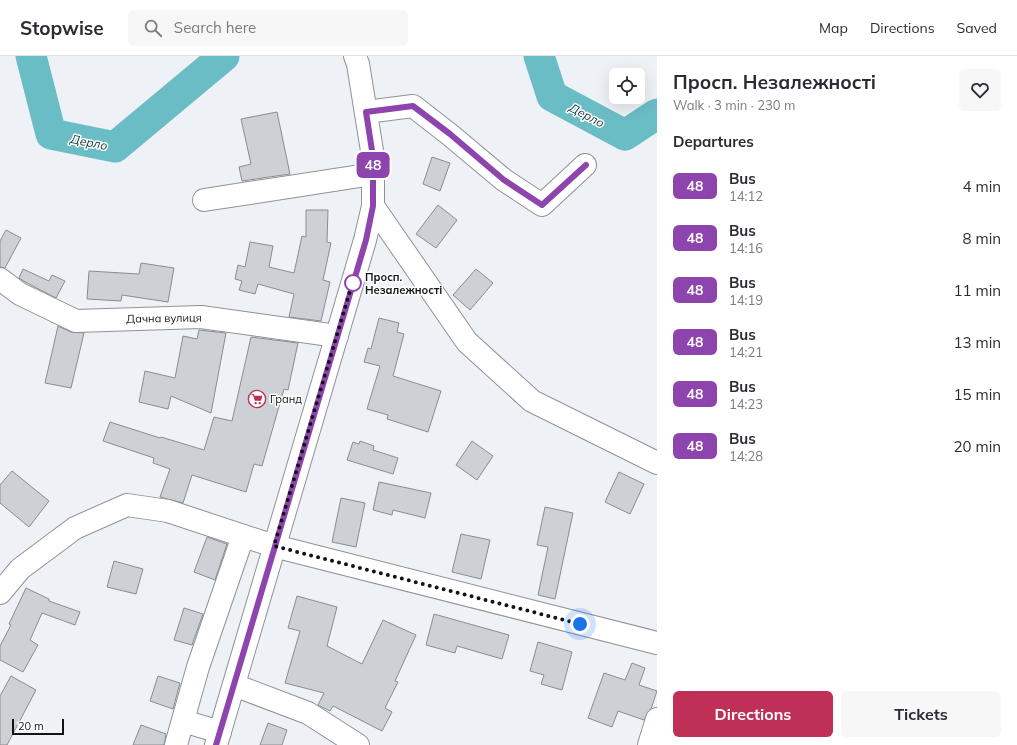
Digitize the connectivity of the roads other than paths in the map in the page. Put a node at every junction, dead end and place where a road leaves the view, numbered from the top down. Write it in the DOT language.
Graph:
graph roads {
  1 [pos="357,60"];
  2 [pos="366,112"];
  3 [pos="586,165"];
  4 [pos="373,174"];
  5 [pos="204,200"];
  6 [pos="373,206"];
  7 [pos="0,279"];
  8 [pos="337,336"];
  9 [pos="657,463"];
  10 [pos="243,536"];
  11 [pos="274,546"];
  12 [pos="0,593"];
  13 [pos="657,643"];
  14 [pos="234,685"];
  15 [pos="657,719"];
  16 [pos="183,721"];
  17 [pos="218,738"];
  18 [pos="176,745"];
  19 [pos="358,745"];
  20 [pos="649,745"];
  1 -- 2 [label="street"];
  2 -- 3 [label="street"];
  2 -- 4 [label="street"];
  4 -- 5 [label="street"];
  4 -- 6 [label="street"];
  6 -- 8 [label="street"];
  6 -- 9 [label="street"];
  7 -- 8 [label="street, Дачна вулиця"];
  8 -- 11 [label="street"];
  10 -- 11 [label="street"];
  10 -- 12 [label="street"];
  10 -- 16 [label="street"];
  11 -- 13 [label="street"];
  11 -- 14 [label="street"];
  14 -- 17 [label="street"];
  14 -- 19 [label="street"];
  15 -- 20 [label="street"];
  16 -- 17 [label="street"];
  16 -- 18 [label="street"];
}
